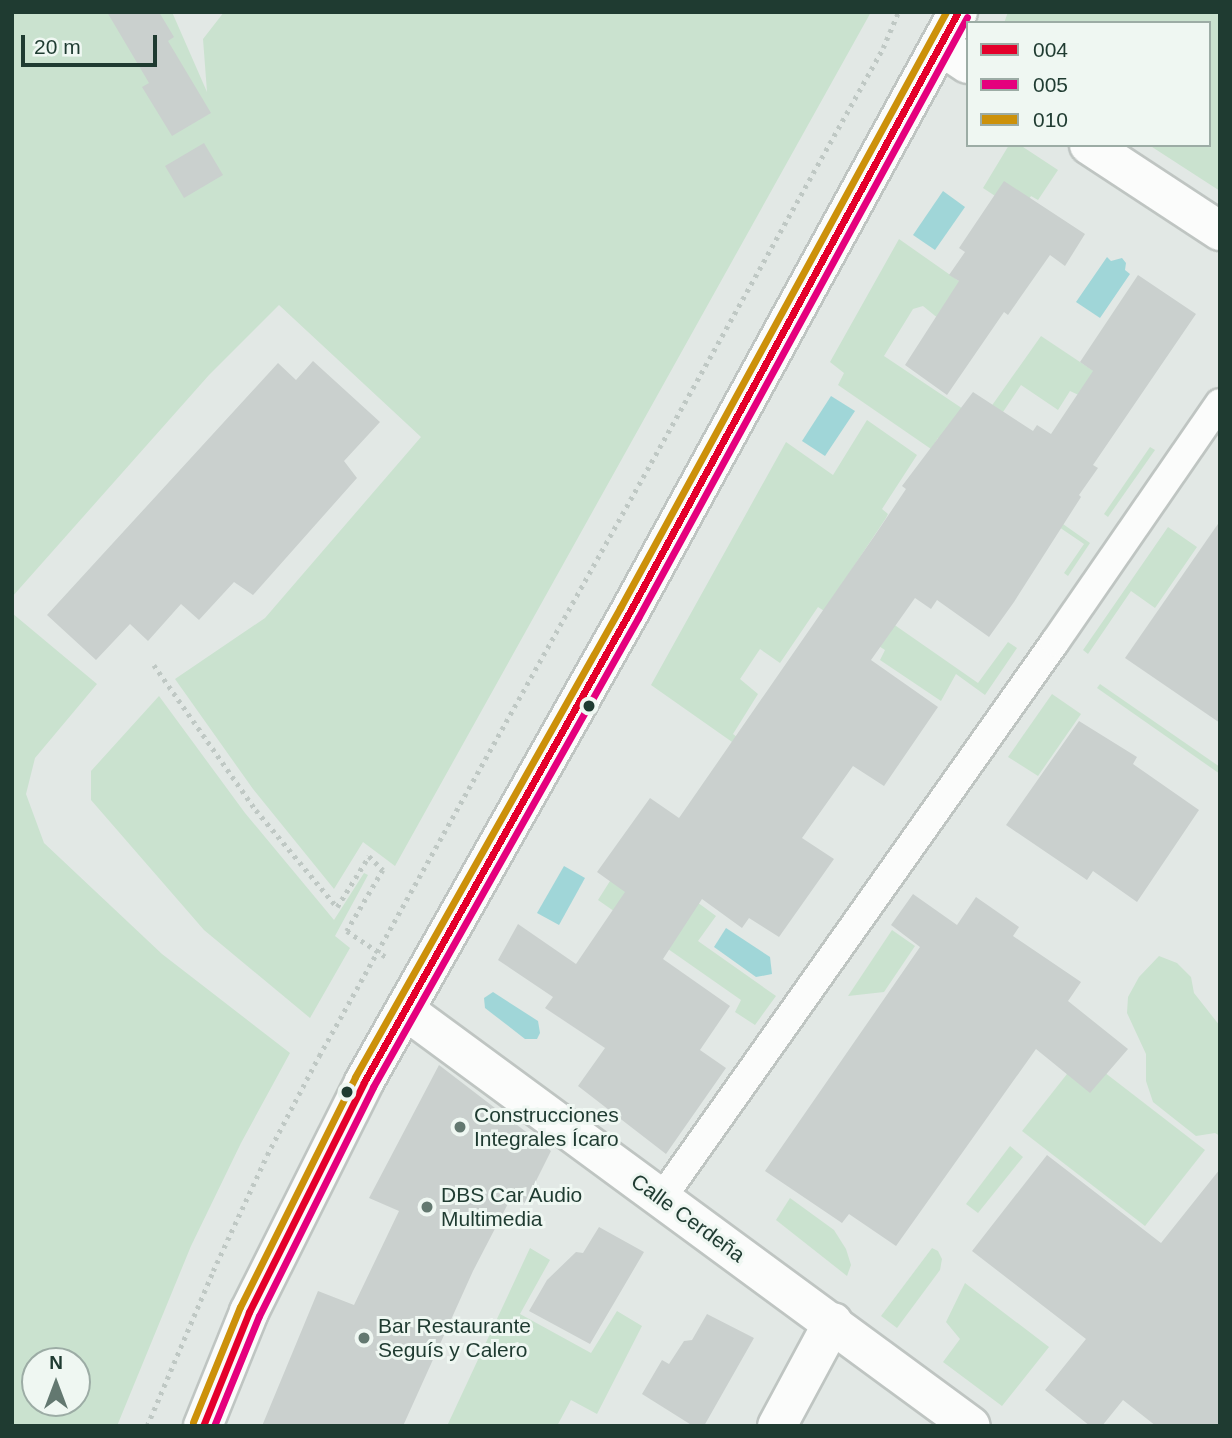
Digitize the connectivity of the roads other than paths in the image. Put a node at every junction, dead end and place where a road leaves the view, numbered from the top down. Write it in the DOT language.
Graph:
graph roads {
  1 [pos="958,12"];
  2 [pos="955,55"];
  3 [pos="1092,147"];
  4 [pos="1220,231"];
  5 [pos="1220,403"];
  6 [pos="414,995"];
  7 [pos="661,1199"];
  8 [pos="833,1322"];
  9 [pos="203,1426"];
  10 [pos="777,1426"];
  11 [pos="971,1426"];
  1 -- 2 [label="street"];
  2 -- 6 [label="street"];
  3 -- 4 [label="street"];
  5 -- 7 [label="lane"];
  6 -- 7 [label="street, Calle Cerdeña"];
  6 -- 9 [label="street"];
  7 -- 8 [label="street, Calle Cerdeña"];
  8 -- 10 [label="street"];
  8 -- 11 [label="street, Calle Cerdeña"];
}
